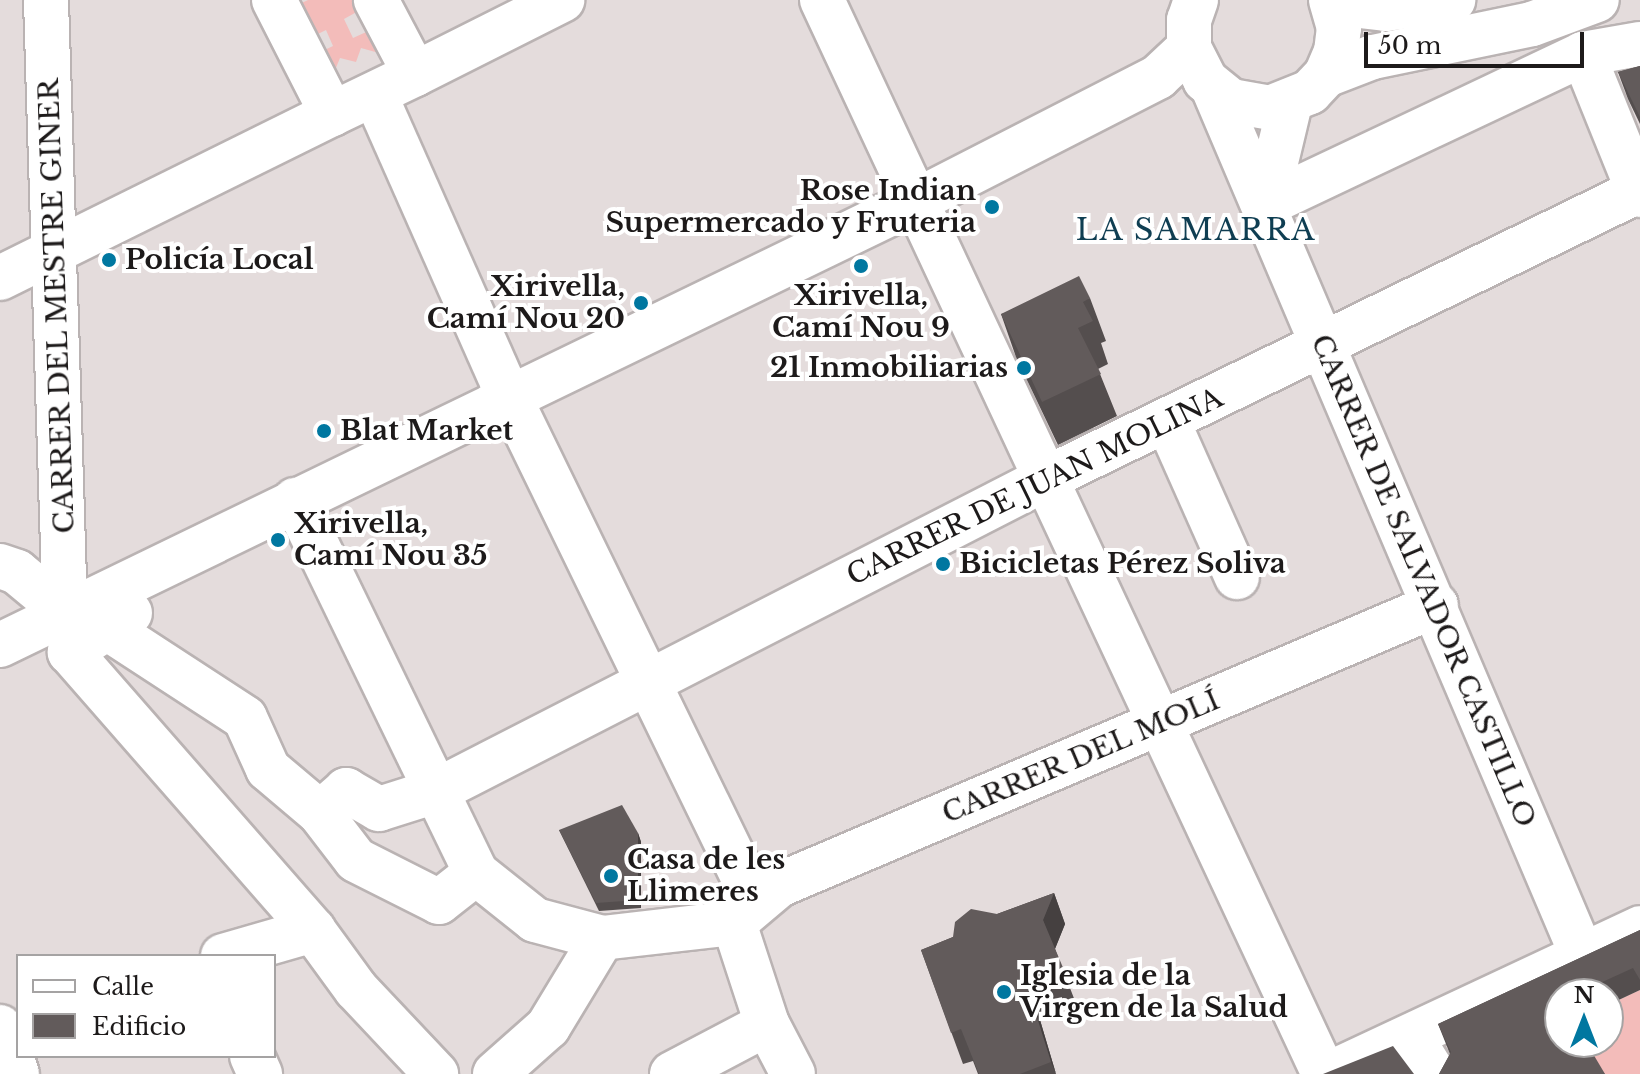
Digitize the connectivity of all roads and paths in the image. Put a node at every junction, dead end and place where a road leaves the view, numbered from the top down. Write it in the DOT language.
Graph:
graph roads {
  1 [pos="46,0"];
  2 [pos="274,0"];
  3 [pos="376,0"];
  4 [pos="562,0"];
  5 [pos="822,0"];
  6 [pos="1453,0"];
  7 [pos="1597,0"];
  8 [pos="1332,2"];
  9 [pos="1640,44"];
  10 [pos="1189,45"];
  11 [pos="1583,54"];
  12 [pos="415,74"];
  13 [pos="1326,75"];
  14 [pos="375,95"];
  15 [pos="1290,103"];
  16 [pos="332,114"];
  17 [pos="1639,193"];
  18 [pos="914,202"];
  19 [pos="1266,204"];
  20 [pos="57,250"];
  21 [pos="0,278"];
  22 [pos="1321,345"];
  23 [pos="511,399"];
  24 [pos="1167,420"];
  25 [pos="1045,479"];
  26 [pos="295,500"];
  27 [pos="0,566"];
  28 [pos="1237,577"];
  29 [pos="1436,605"];
  30 [pos="80,630"];
  31 [pos="0,645"];
  32 [pos="650,681"];
  33 [pos="1160,724"];
  34 [pos="436,791"];
  35 [pos="320,813"];
  36 [pos="476,873"];
  37 [pos="734,923"];
  38 [pos="1640,928"];
  39 [pos="313,930"];
  40 [pos="602,938"];
  41 [pos="230,954"];
  42 [pos="1583,957"];
  43 [pos="767,1024"];
  44 [pos="0,1027"];
  45 [pos="1411,1037"];
  46 [pos="17,1074"];
  47 [pos="436,1074"];
  48 [pos="495,1074"];
  49 [pos="672,1074"];
  50 [pos="793,1074"];
  51 [pos="1326,1074"];
  52 [pos="1434,1074"];
  1 -- 20 [label="main road, CARRER DEL MESTRE GINER"];
  2 -- 16 [label="main road"];
  3 -- 12 [label="main road"];
  4 -- 12 [label="main road"];
  5 -- 18 [label="main road"];
  6 -- 8 [label="main road"];
  7 -- 13 [label="main road"];
  8 -- 13 [label="main road"];
  9 -- 11 [label="main road"];
  10 -- 15 [label="main road"];
  10 -- 18 [label="main road"];
  10 -- 19 [label="main road, CARRER DE SALVADOR CASTILLO"];
  11 -- 17 [label="main road"];
  11 -- 19 [label="main road"];
  12 -- 14 [label="main road"];
  13 -- 15 [label="main road"];
  14 -- 16 [label="main road"];
  14 -- 23 [label="main road"];
  15 -- 19 [label="main road"];
  16 -- 20 [label="main road"];
  17 -- 22 [label="main road, CARRER DE JUAN MOLINA"];
  18 -- 23 [label="main road"];
  18 -- 25 [label="main road"];
  19 -- 22 [label="main road, CARRER DE SALVADOR CASTILLO"];
  20 -- 21 [label="main road"];
  20 -- 30 [label="main road, CARRER DEL MESTRE GINER"];
  22 -- 24 [label="main road, CARRER DE JUAN MOLINA"];
  22 -- 29 [label="main road, CARRER DE SALVADOR CASTILLO"];
  23 -- 26 [label="main road"];
  23 -- 32 [label="main road"];
  24 -- 25 [label="main road, CARRER DE JUAN MOLINA"];
  24 -- 28 [label="main road"];
  25 -- 32 [label="main road, CARRER DE JUAN MOLINA"];
  25 -- 33 [label="main road"];
  26 -- 30 [label="main road"];
  26 -- 34 [label="main road"];
  27 -- 30 [label="main road"];
  29 -- 33 [label="main road, CARRER DEL MOLÍ"];
  29 -- 42 [label="main road, CARRER DE SALVADOR CASTILLO"];
  30 -- 31 [label="main road"];
  30 -- 35 [label="main road"];
  30 -- 39 [label="main road"];
  32 -- 34 [label="main road, CARRER DE JUAN MOLINA"];
  32 -- 37 [label="main road"];
  33 -- 37 [label="main road, CARRER DEL MOLÍ"];
  33 -- 51 [label="main road"];
  34 -- 35 [label="main road, CARRER DE JUAN MOLINA"];
  34 -- 36 [label="main road"];
  35 -- 36 [label="main road"];
  36 -- 40 [label="main road"];
  37 -- 40 [label="main road"];
  37 -- 43 [label="main road"];
  38 -- 42 [label="main road"];
  39 -- 41 [label="main road"];
  39 -- 47 [label="main road"];
  40 -- 48 [label="main road"];
  42 -- 45 [label="main road"];
  43 -- 49 [label="main road"];
  43 -- 50 [label="main road"];
  44 -- 46 [label="main road"];
  45 -- 51 [label="main road"];
  45 -- 52 [label="main road"];
}
